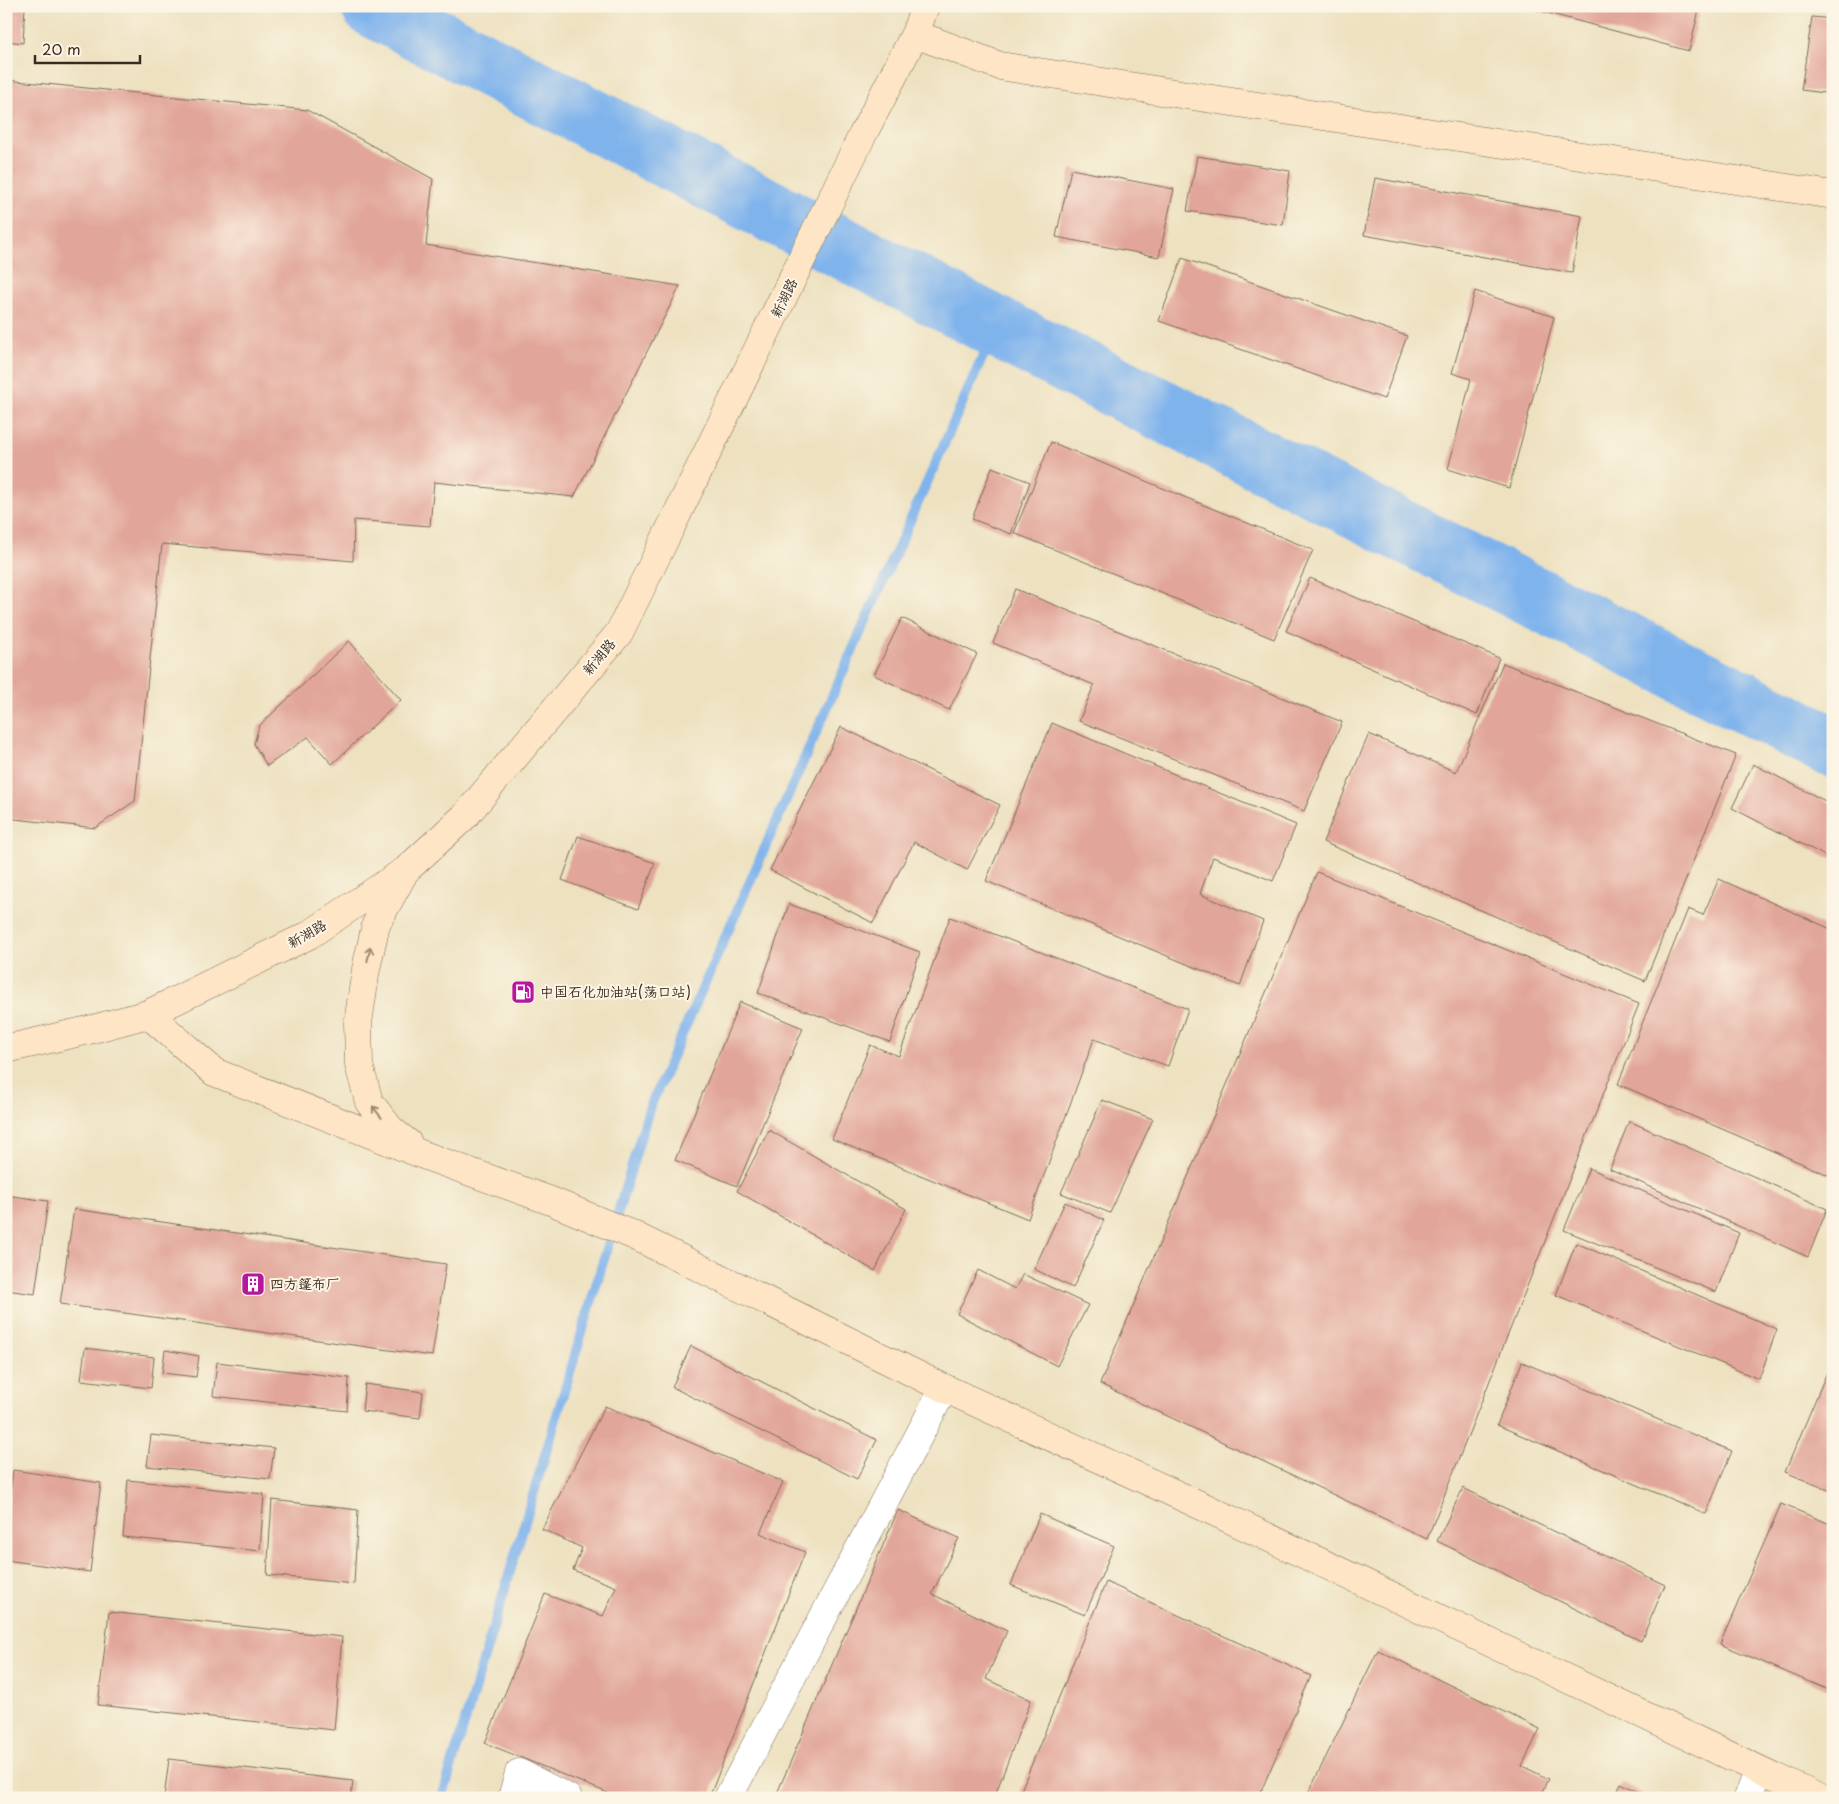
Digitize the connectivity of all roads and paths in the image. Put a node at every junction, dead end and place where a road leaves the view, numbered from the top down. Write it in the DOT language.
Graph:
graph roads {
  1 [pos="925,6"];
  2 [pos="916,34"];
  3 [pos="1833,195"];
  4 [pos="406,870"];
  5 [pos="148,1014"];
  6 [pos="6,1049"];
  7 [pos="426,1156"];
  8 [pos="944,1388"];
  9 [pos="1759,1771"];
  10 [pos="512,1798"];
  11 [pos="568,1798"];
  12 [pos="728,1798"];
  13 [pos="1748,1798"];
  14 [pos="1819,1798"];
  1 -- 2 [label="street, 新湖路"];
  2 -- 3 [label="street"];
  2 -- 4 [label="street, 新湖路"];
  4 -- 5 [label="street, 新湖路"];
  7 -- 4 [label="street, one-way"];
  5 -- 6 [label="street, 新湖路"];
  5 -- 7 [label="street"];
  7 -- 8 [label="street"];
  8 -- 9 [label="street"];
  8 -- 12 [label="street"];
  9 -- 13 [label="street"];
  9 -- 14 [label="street"];
  10 -- 11 [label="street"];
}
